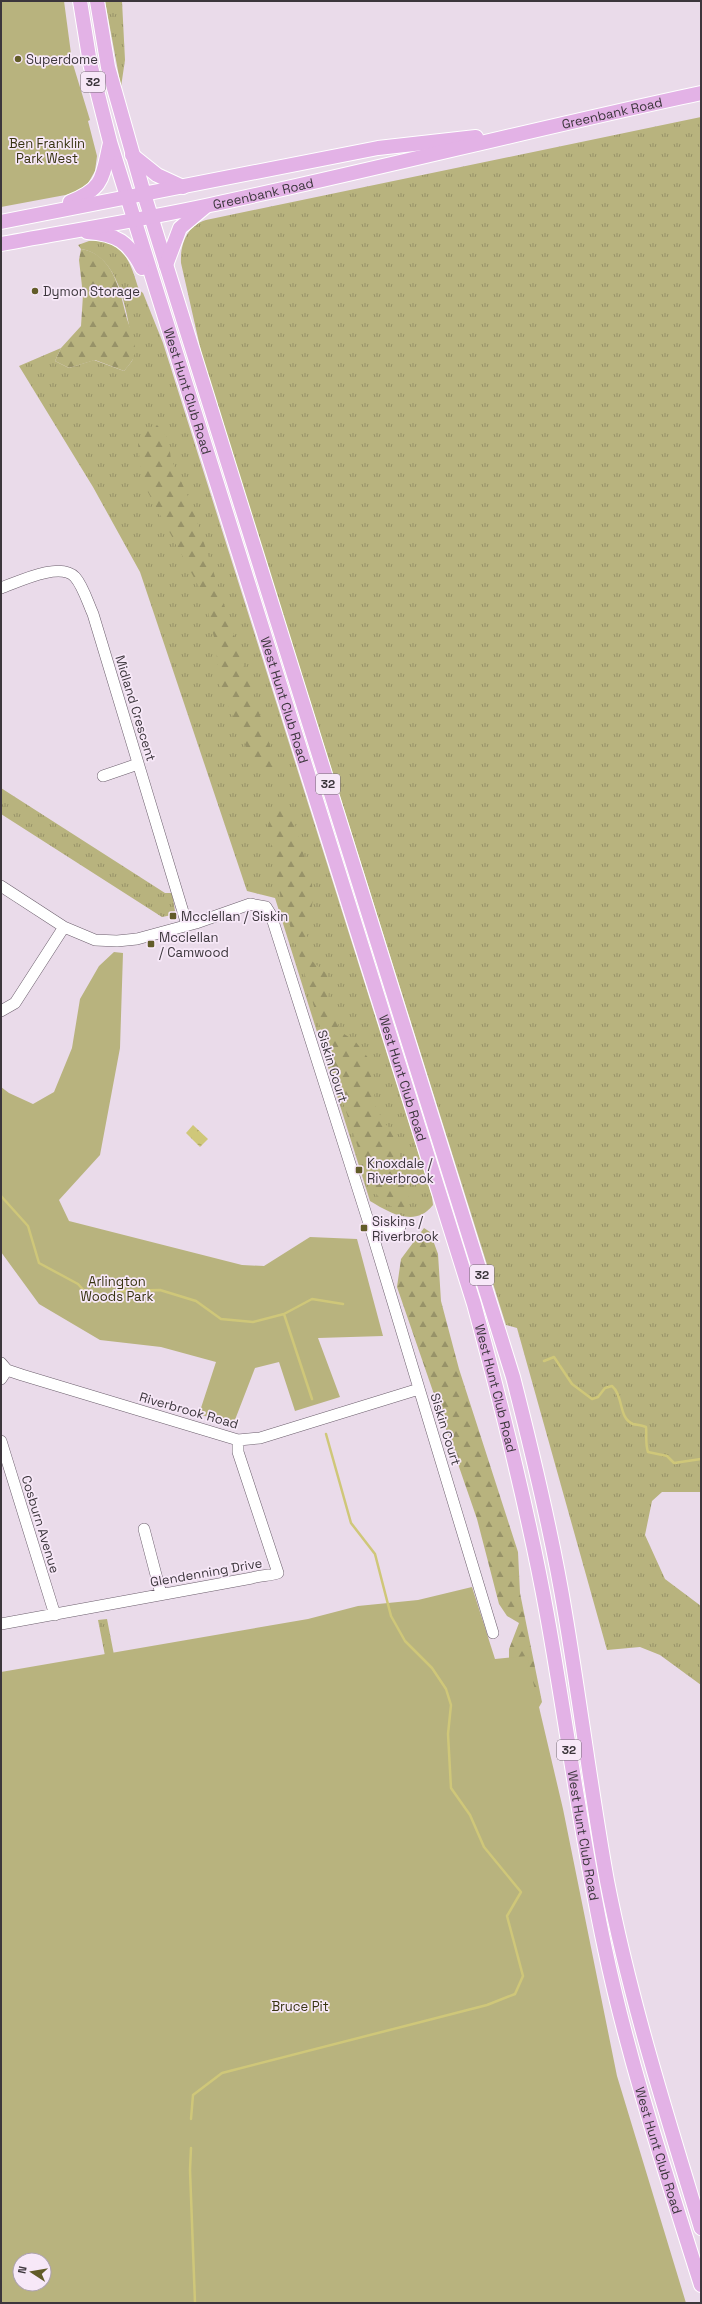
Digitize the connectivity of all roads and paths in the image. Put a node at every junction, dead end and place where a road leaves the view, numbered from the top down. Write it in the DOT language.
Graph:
graph roads {
  1 [pos="80,1"];
  2 [pos="97,1"];
  3 [pos="699,94"];
  4 [pos="522,132"];
  5 [pos="110,142"];
  6 [pos="132,155"];
  7 [pos="183,187"];
  8 [pos="144,194"];
  9 [pos="127,198"];
  10 [pos="208,205"];
  11 [pos="41,214"];
  12 [pos="151,216"];
  13 [pos="134,219"];
  14 [pos="1,222"];
  15 [pos="73,231"];
  16 [pos="1,244"];
  17 [pos="166,264"];
  18 [pos="161,305"];
  19 [pos="1,588"];
  20 [pos="138,764"];
  21 [pos="104,776"];
  22 [pos="1,886"];
  23 [pos="187,925"];
  24 [pos="64,927"];
  25 [pos="1,1011"];
  26 [pos="400,1227"];
  27 [pos="372,1233"];
  28 [pos="3,1371"];
  29 [pos="419,1389"];
  30 [pos="238,1440"];
  31 [pos="1,1441"];
  32 [pos="144,1529"];
  33 [pos="160,1594"];
  34 [pos="55,1615"];
  35 [pos="1,1624"];
  36 [pos="494,1633"];
  37 [pos="701,2228"];
  38 [pos="701,2285"];
  1 -- 5 [label="main road, West Hunt Club Road / 32"];
  2 -- 6 [label="main road, West Hunt Club Road / 32"];
  3 -- 4 [label="main road, Greenbank Road"];
  4 -- 7 [label="main road, Greenbank Road"];
  4 -- 10 [label="main road, Greenbank Road"];
  5 -- 9 [label="main road, West Hunt Club Road / 32"];
  5 -- 11 [label="main road"];
  6 -- 7 [label="main road"];
  6 -- 8 [label="main road, West Hunt Club Road / 32"];
  7 -- 8 [label="main road, Greenbank Road"];
  8 -- 9 [label="main road, Greenbank Road"];
  8 -- 12 [label="main road, West Hunt Club Road / 32"];
  9 -- 11 [label="main road, Greenbank Road"];
  9 -- 13 [label="main road, West Hunt Club Road / 32"];
  10 -- 12 [label="main road, Greenbank Road"];
  10 -- 17 [label="main road"];
  11 -- 14 [label="main road, Greenbank Road"];
  12 -- 13 [label="main road, Greenbank Road"];
  12 -- 17 [label="main road, West Hunt Club Road / 32"];
  13 -- 15 [label="main road, Greenbank Road"];
  13 -- 18 [label="main road, West Hunt Club Road / 32"];
  15 -- 16 [label="main road, Greenbank Road"];
  15 -- 18 [label="main road"];
  17 -- 37 [label="main road, West Hunt Club Road / 32"];
  18 -- 38 [label="main road, West Hunt Club Road / 32"];
  19 -- 20 [label="street, Midland Crescent"];
  20 -- 21 [label="street"];
  20 -- 23 [label="street, Midland Crescent"];
  22 -- 24 [label="street"];
  23 -- 24 [label="street"];
  23 -- 27 [label="street, Siskin Court"];
  24 -- 25 [label="street"];
  26 -- 27 [label="street"];
  27 -- 29 [label="street, Siskin Court"];
  28 -- 30 [label="street, Riverbrook Road"];
  29 -- 30 [label="street, Riverbrook Road"];
  29 -- 36 [label="street, Siskin Court"];
  30 -- 33 [label="street, Glendenning Drive"];
  31 -- 34 [label="street, Cosburn Avenue"];
  32 -- 33 [label="street"];
  33 -- 34 [label="street, Glendenning Drive"];
  34 -- 35 [label="street, Glendenning Drive"];
}
